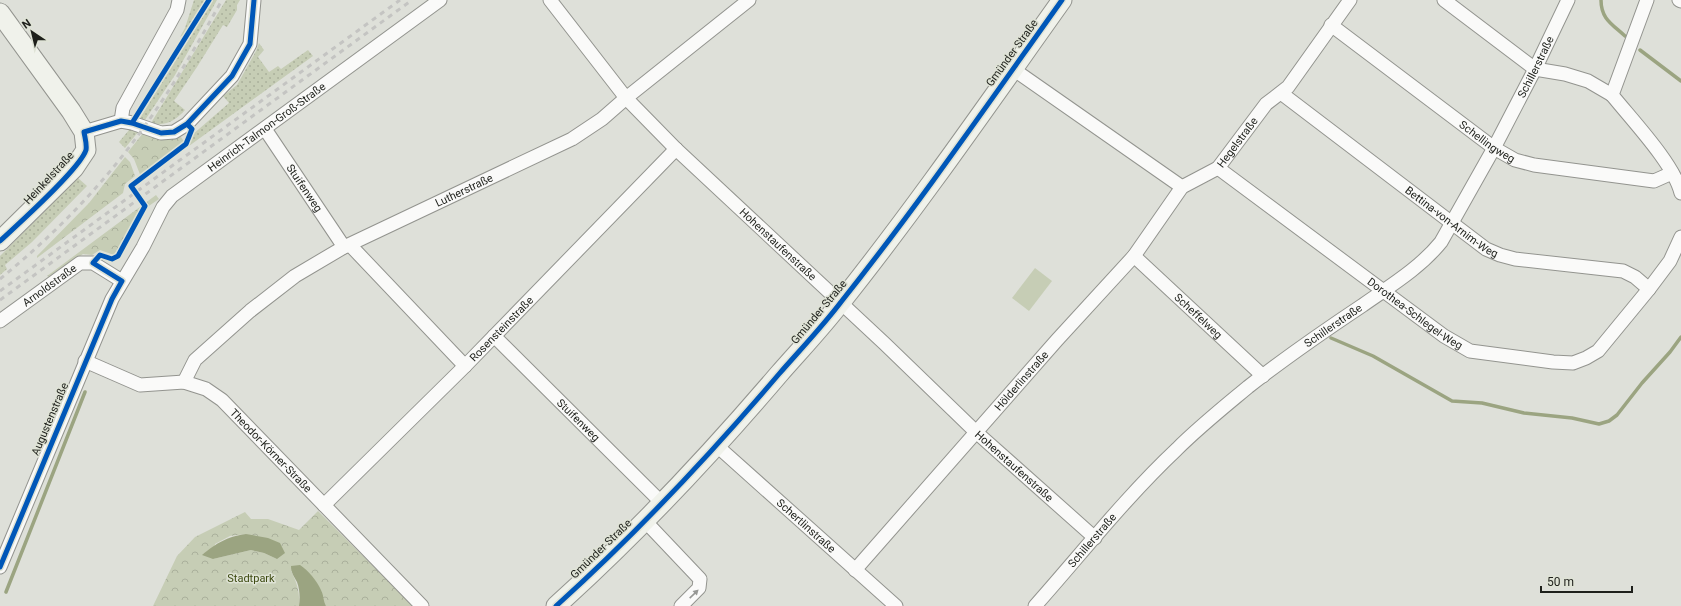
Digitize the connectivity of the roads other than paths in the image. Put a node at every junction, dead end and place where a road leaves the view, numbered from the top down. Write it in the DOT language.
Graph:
graph roads {
  1 [pos="179,0"];
  2 [pos="254,0"];
  3 [pos="440,0"];
  4 [pos="550,0"];
  5 [pos="749,0"];
  6 [pos="1062,0"];
  7 [pos="1350,0"];
  8 [pos="1568,0"];
  9 [pos="1647,0"];
  10 [pos="1451,2"];
  11 [pos="0,13"];
  12 [pos="1331,25"];
  13 [pos="1013,69"];
  14 [pos="1535,69"];
  15 [pos="1281,93"];
  16 [pos="1612,95"];
  17 [pos="626,98"];
  18 [pos="121,121"];
  19 [pos="265,129"];
  20 [pos="84,132"];
  21 [pos="1494,148"];
  22 [pos="676,150"];
  23 [pos="1218,168"];
  24 [pos="1672,173"];
  25 [pos="1182,187"];
  26 [pos="1681,193"];
  27 [pos="1451,223"];
  28 [pos="1681,237"];
  29 [pos="0,241"];
  30 [pos="347,246"];
  31 [pos="1134,256"];
  32 [pos="122,281"];
  33 [pos="1649,290"];
  34 [pos="1384,291"];
  35 [pos="840,303"];
  36 [pos="0,321"];
  37 [pos="494,336"];
  38 [pos="85,361"];
  39 [pos="465,366"];
  40 [pos="1263,376"];
  41 [pos="184,382"];
  42 [pos="976,432"];
  43 [pos="716,445"];
  44 [pos="662,503"];
  45 [pos="324,505"];
  46 [pos="645,521"];
  47 [pos="1095,538"];
  48 [pos="0,567"];
  49 [pos="855,570"];
  50 [pos="422,606"];
  51 [pos="556,606"];
  52 [pos="681,606"];
  53 [pos="896,606"];
  54 [pos="1035,606"];
  1 -- 18 [label="street"];
  2 -- 18 [label="street"];
  3 -- 19 [label="street, Heinrich-Talmon-Groß-Straße"];
  4 -- 17 [label="street, Hohenstaufenstraße"];
  5 -- 17 [label="street, Lutherstraße"];
  6 -- 13 [label="street, Gmünder Straße"];
  7 -- 12 [label="street, Hegelstraße"];
  8 -- 14 [label="street, Schillerstraße"];
  9 -- 16 [label="street"];
  10 -- 14 [label="street"];
  11 -- 20 [label="street"];
  12 -- 15 [label="street, Hegelstraße"];
  12 -- 21 [label="street, Schellingweg"];
  13 -- 25 [label="street"];
  13 -- 35 [label="street, Gmünder Straße"];
  14 -- 16 [label="street"];
  14 -- 21 [label="street, Schillerstraße"];
  15 -- 23 [label="street, Hegelstraße"];
  15 -- 27 [label="street, Bettina-von-Arnim-Weg"];
  16 -- 24 [label="street"];
  17 -- 22 [label="street, Hohenstaufenstraße"];
  17 -- 30 [label="street, Lutherstraße"];
  18 -- 20 [label="street"];
  19 -- 30 [label="street, Stuifenweg"];
  19 -- 32 [label="street, Heinrich-Talmon-Groß-Straße"];
  20 -- 29 [label="street, Heinkelstraße"];
  21 -- 24 [label="street, Schellingweg"];
  21 -- 27 [label="street, Schillerstraße"];
  22 -- 35 [label="street, Hohenstaufenstraße"];
  22 -- 37 [label="street, Rosensteinstraße"];
  23 -- 25 [label="street, Hegelstraße"];
  23 -- 34 [label="street, Dorothea-Schlegel-Weg"];
  24 -- 26 [label="street"];
  25 -- 31 [label="street, Hölderlinstraße"];
  27 -- 33 [label="street, Bettina-von-Arnim-Weg"];
  27 -- 34 [label="street, Schillerstraße"];
  28 -- 33 [label="street, Dorothea-Schlegel-Weg"];
  30 -- 39 [label="street, Stuifenweg"];
  30 -- 41 [label="street, Lutherstraße"];
  31 -- 40 [label="street, Scheffelweg"];
  31 -- 42 [label="street, Hölderlinstraße"];
  32 -- 36 [label="street, Arnoldstraße"];
  32 -- 38 [label="street, Augustenstraße"];
  33 -- 34 [label="street, Dorothea-Schlegel-Weg"];
  34 -- 40 [label="street, Schillerstraße"];
  35 -- 42 [label="street, Hohenstaufenstraße"];
  35 -- 43 [label="street, Gmünder Straße"];
  37 -- 39 [label="street, Rosensteinstraße"];
  37 -- 44 [label="street, Stuifenweg"];
  38 -- 41 [label="street, Theodor-Körner-Straße"];
  38 -- 48 [label="street, Augustenstraße"];
  39 -- 45 [label="street, Rosensteinstraße"];
  40 -- 47 [label="street, Schillerstraße"];
  41 -- 45 [label="street, Theodor-Körner-Straße"];
  42 -- 47 [label="street, Hohenstaufenstraße"];
  42 -- 49 [label="street, Hölderlinstraße"];
  43 -- 44 [label="street, Gmünder Straße"];
  43 -- 49 [label="street, Schertlinstraße"];
  44 -- 46 [label="street, Gmünder Straße"];
  45 -- 50 [label="street, Theodor-Körner-Straße"];
  46 -- 51 [label="street, Gmünder Straße"];
  52 -- 46 [label="street, one-way"];
  47 -- 54 [label="street, Schillerstraße"];
  49 -- 53 [label="street, Schertlinstraße"];
}
